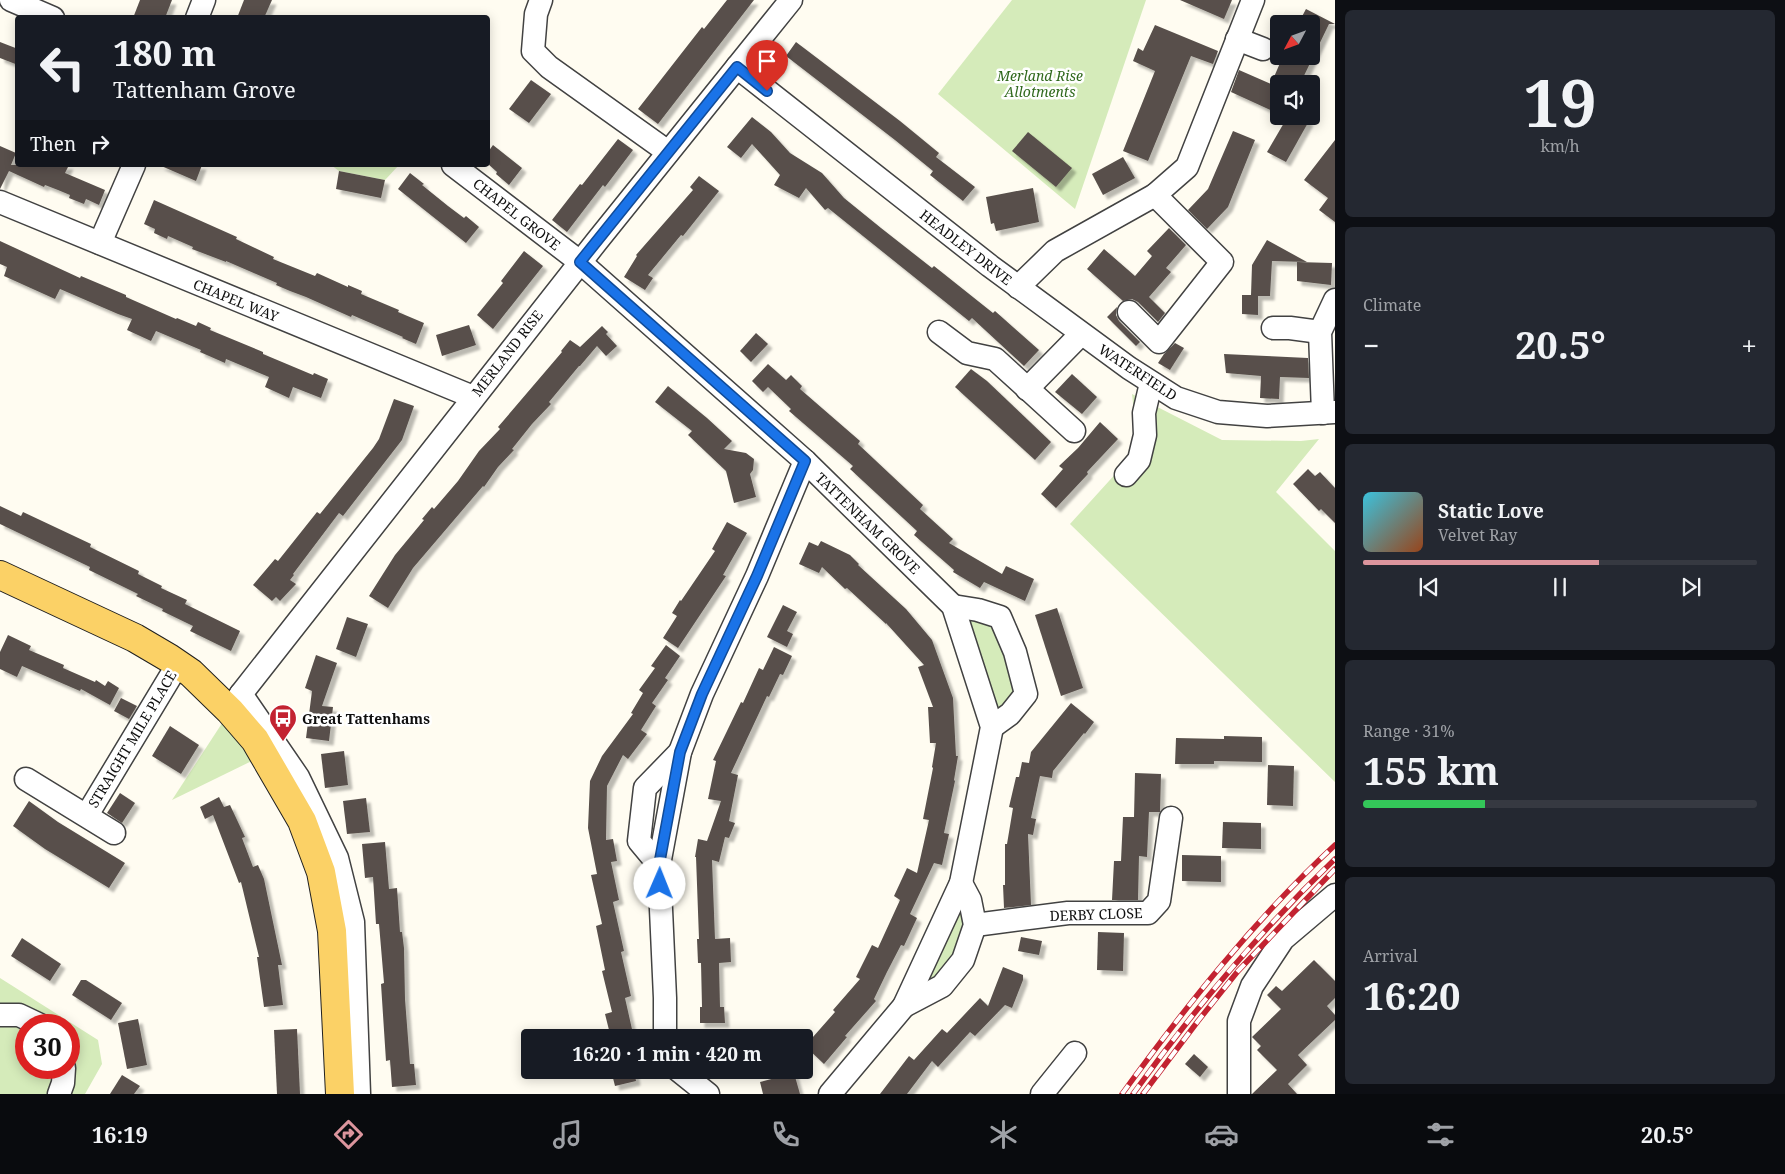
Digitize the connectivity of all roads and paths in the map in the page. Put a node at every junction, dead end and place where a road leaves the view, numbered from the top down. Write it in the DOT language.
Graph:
graph roads {
  1 [pos="11,0"];
  2 [pos="204,0"];
  3 [pos="540,0"];
  4 [pos="790,0"];
  5 [pos="1253,0"];
  6 [pos="46,15"];
  7 [pos="198,15"];
  8 [pos="1238,39"];
  9 [pos="1263,49"];
  10 [pos="737,67"];
  11 [pos="668,152"];
  12 [pos="133,167"];
  13 [pos="456,167"];
  14 [pos="1155,195"];
  15 [pos="0,202"];
  16 [pos="100,243"];
  17 [pos="580,262"];
  18 [pos="1018,287"];
  19 [pos="1335,300"];
  20 [pos="1130,312"];
  21 [pos="1273,328"];
  22 [pos="939,332"];
  23 [pos="1320,332"];
  24 [pos="1082,334"];
  25 [pos="1151,383"];
  26 [pos="1028,389"];
  27 [pos="473,397"];
  28 [pos="1329,412"];
  29 [pos="1074,431"];
  30 [pos="805,461"];
  31 [pos="1126,475"];
  32 [pos="0,575"];
  33 [pos="953,606"];
  34 [pos="178,664"];
  35 [pos="235,702"];
  36 [pos="992,728"];
  37 [pos="26,779"];
  38 [pos="87,815"];
  39 [pos="1171,818"];
  40 [pos="114,833"];
  41 [pos="961,882"];
  42 [pos="1335,895"];
  43 [pos="975,925"];
  44 [pos="904,1006"];
  45 [pos="0,1015"];
  46 [pos="15,1015"];
  47 [pos="665,1029"];
  48 [pos="1075,1053"];
  49 [pos="63,1079"];
  50 [pos="689,1079"];
  51 [pos="59,1094"];
  52 [pos="340,1094"];
  53 [pos="359,1094"];
  54 [pos="708,1094"];
  55 [pos="830,1094"];
  56 [pos="1042,1094"];
  57 [pos="1238,1094"];
  1 -- 6 [label="street"];
  2 -- 7 [label="street"];
  3 -- 11 [label="street"];
  4 -- 10 [label="street, MERLAND RISE"];
  5 -- 8 [label="street, HEADLEY DRIVE"];
  8 -- 9 [label="street"];
  8 -- 14 [label="street, HEADLEY DRIVE"];
  10 -- 11 [label="street, MERLAND RISE"];
  10 -- 18 [label="street, HEADLEY DRIVE"];
  11 -- 17 [label="street, MERLAND RISE"];
  12 -- 16 [label="street"];
  13 -- 17 [label="street, CHAPEL GROVE"];
  14 -- 18 [label="street, HEADLEY DRIVE"];
  14 -- 20 [label="street"];
  15 -- 16 [label="street, CHAPEL WAY"];
  16 -- 27 [label="street, CHAPEL WAY"];
  17 -- 27 [label="street, MERLAND RISE"];
  17 -- 30 [label="street, TATTENHAM GROVE"];
  18 -- 24 [label="street, WATERFIELD"];
  19 -- 23 [label="street"];
  21 -- 23 [label="street"];
  22 -- 26 [label="street"];
  23 -- 28 [label="street"];
  24 -- 25 [label="street, WATERFIELD"];
  24 -- 26 [label="street"];
  25 -- 28 [label="street, WATERFIELD"];
  25 -- 31 [label="street"];
  26 -- 29 [label="street"];
  27 -- 35 [label="street, MERLAND RISE"];
  30 -- 33 [label="street, TATTENHAM GROVE"];
  30 -- 47 [label="street"];
  32 -- 34 [label="main road"];
  33 -- 36 [label="street, TATTENHAM GROVE"];
  33 -- 36 [label="street"];
  34 -- 35 [label="main road"];
  34 -- 38 [label="street, STRAIGHT MILE PLACE"];
  35 -- 52 [label="main road"];
  35 -- 53 [label="street"];
  36 -- 41 [label="street, TATTENHAM GROVE"];
  37 -- 38 [label="street, STRAIGHT MILE PLACE"];
  38 -- 40 [label="street, STRAIGHT MILE PLACE"];
  39 -- 43 [label="street, DERBY CLOSE"];
  41 -- 43 [label="street"];
  41 -- 44 [label="street, TATTENHAM GROVE"];
  42 -- 57 [label="street"];
  43 -- 44 [label="street, TATTENHAM GROVE"];
  44 -- 55 [label="street, TATTENHAM GROVE"];
  45 -- 46 [label="street"];
  48 -- 56 [label="street"];
  49 -- 51 [label="street"];
  50 -- 54 [label="street"];
}
